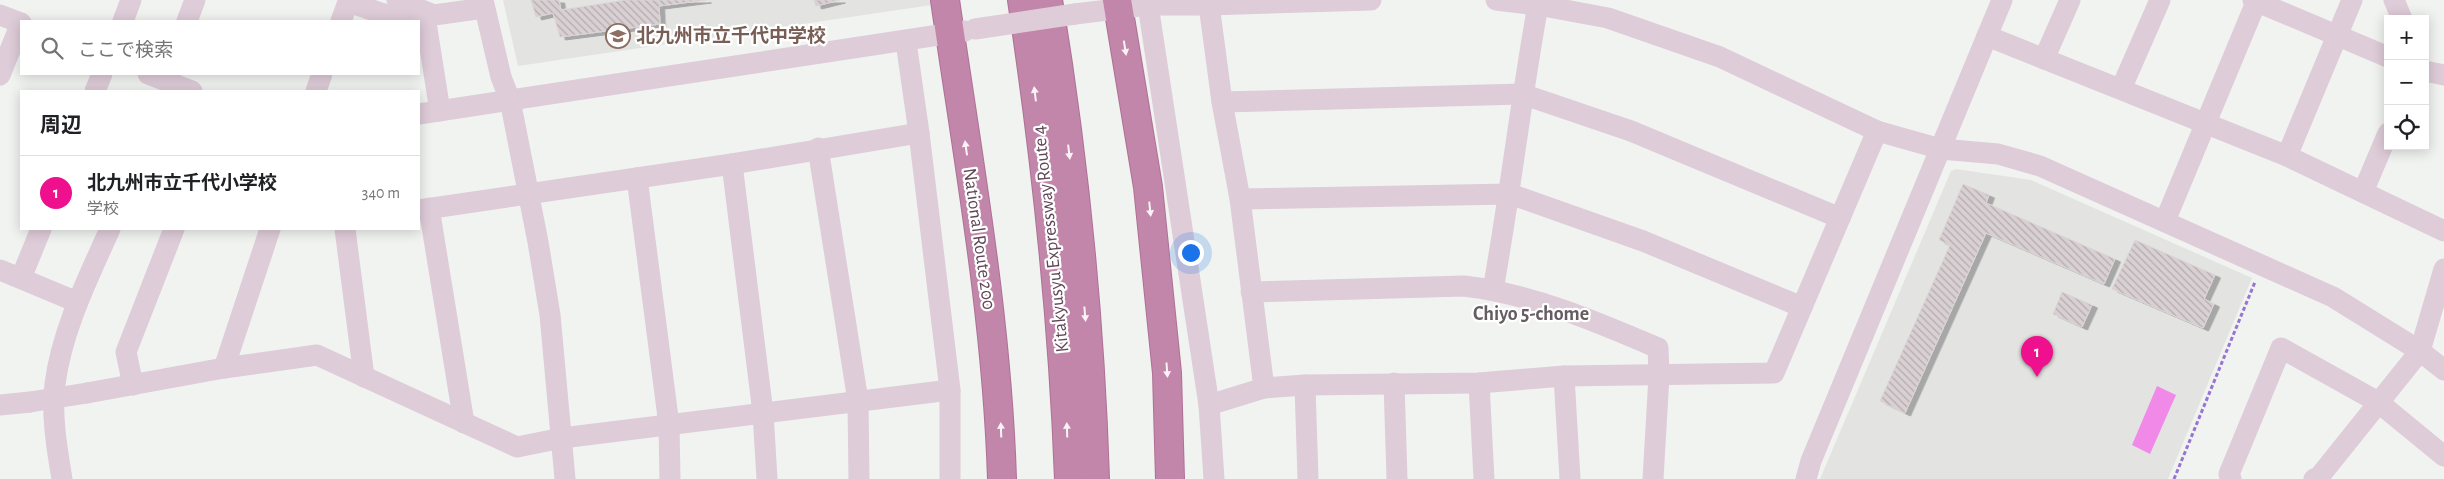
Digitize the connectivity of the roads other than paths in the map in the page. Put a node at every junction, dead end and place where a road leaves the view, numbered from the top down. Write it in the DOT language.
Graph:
graph roads {
  1 [pos="131,0"];
  2 [pos="195,0"];
  3 [pos="397,0"];
  4 [pos="945,0"];
  5 [pos="1022,0"];
  6 [pos="1048,0"];
  7 [pos="1370,0"];
  8 [pos="1496,0"];
  9 [pos="2002,0"];
  10 [pos="2070,0"];
  11 [pos="2160,0"];
  12 [pos="2255,0"];
  13 [pos="2352,0"];
  14 [pos="2394,0"];
  15 [pos="483,4"];
  16 [pos="1118,4"];
  17 [pos="1538,4"];
  18 [pos="1148,5"];
  19 [pos="1209,5"];
  20 [pos="0,15"];
  21 [pos="2400,15"];
  22 [pos="123,20"];
  23 [pos="187,20"];
  24 [pos="341,20"];
  25 [pos="402,20"];
  26 [pos="20,23"];
  27 [pos="20,25"];
  28 [pos="420,26"];
  29 [pos="962,31"];
  30 [pos="2338,35"];
  31 [pos="1987,36"];
  32 [pos="906,42"];
  33 [pos="2384,55"];
  34 [pos="2044,59"];
  35 [pos="2429,72"];
  36 [pos="0,75"];
  37 [pos="102,75"];
  38 [pos="322,75"];
  39 [pos="2444,75"];
  40 [pos="162,80"];
  41 [pos="95,90"];
  42 [pos="189,90"];
  43 [pos="316,90"];
  44 [pos="2121,90"];
  45 [pos="1522,94"];
  46 [pos="510,100"];
  47 [pos="1222,102"];
  48 [pos="440,111"];
  49 [pos="420,114"];
  50 [pos="2204,123"];
  51 [pos="1877,131"];
  52 [pos="919,133"];
  53 [pos="2384,142"];
  54 [pos="818,148"];
  55 [pos="1942,149"];
  56 [pos="2288,156"];
  57 [pos="732,164"];
  58 [pos="637,178"];
  59 [pos="2363,192"];
  60 [pos="528,193"];
  61 [pos="1510,194"];
  62 [pos="1240,200"];
  63 [pos="424,209"];
  64 [pos="1840,218"];
  65 [pos="2165,221"];
  66 [pos="41,230"];
  67 [pos="110,230"];
  68 [pos="174,230"];
  69 [pos="270,230"];
  70 [pos="345,230"];
  71 [pos="2444,231"];
  72 [pos="2444,269"];
  73 [pos="0,270"];
  74 [pos="21,278"];
  75 [pos="1493,290"];
  76 [pos="1251,292"];
  77 [pos="78,302"];
  78 [pos="1802,307"];
  79 [pos="2420,351"];
  80 [pos="224,368"];
  81 [pos="2444,370"];
  82 [pos="1564,376"];
  83 [pos="1659,376"];
  84 [pos="364,377"];
  85 [pos="1394,383"];
  86 [pos="1479,383"];
  87 [pos="133,384"];
  88 [pos="1305,385"];
  89 [pos="1264,388"];
  90 [pos="950,390"];
  91 [pos="858,401"];
  92 [pos="2378,402"];
  93 [pos="0,405"];
  94 [pos="1209,405"];
  95 [pos="763,413"];
  96 [pos="464,423"];
  97 [pos="669,425"];
  98 [pos="562,438"];
  99 [pos="2444,456"];
  100 [pos="62,479"];
  101 [pos="565,479"];
  102 [pos="670,479"];
  103 [pos="767,479"];
  104 [pos="859,479"];
  105 [pos="950,479"];
  106 [pos="1002,479"];
  107 [pos="1069,479"];
  108 [pos="1095,479"];
  109 [pos="1170,479"];
  110 [pos="1214,479"];
  111 [pos="1308,479"];
  112 [pos="1397,479"];
  113 [pos="1484,479"];
  114 [pos="1570,479"];
  115 [pos="1653,479"];
  116 [pos="1806,479"];
  117 [pos="2230,479"];
  118 [pos="2314,479"];
  1 -- 22 [label="street"];
  2 -- 23 [label="street"];
  3 -- 15 [label="street"];
  4 -- 29 [label="highway, National Route 200"];
  107 -- 5 [label="highway, Kitakyusyu Expressway Route 4, one-way"];
  6 -- 108 [label="highway, Kitakyusyu Expressway Route 4, one-way"];
  7 -- 19 [label="street"];
  8 -- 17 [label="street"];
  9 -- 31 [label="street"];
  10 -- 34 [label="street"];
  11 -- 44 [label="street"];
  12 -- 30 [label="street"];
  12 -- 50 [label="street"];
  13 -- 30 [label="street"];
  14 -- 21 [label="street"];
  15 -- 46 [label="street"];
  16 -- 18 [label="street"];
  16 -- 29 [label="street, bridge"];
  16 -- 109 [label="highway, one-way"];
  17 -- 45 [label="street"];
  17 -- 51 [label="street"];
  18 -- 19 [label="street"];
  18 -- 94 [label="street"];
  19 -- 47 [label="street"];
  20 -- 26 [label="street"];
  24 -- 25 [label="street"];
  27 -- 36 [label="street"];
  28 -- 48 [label="street"];
  29 -- 32 [label="street"];
  106 -- 29 [label="highway, National Route 200, one-way"];
  30 -- 33 [label="street"];
  30 -- 56 [label="street"];
  31 -- 34 [label="street"];
  31 -- 55 [label="street"];
  32 -- 46 [label="street"];
  32 -- 52 [label="street"];
  34 -- 44 [label="street"];
  35 -- 39 [label="street"];
  37 -- 41 [label="street"];
  38 -- 43 [label="street"];
  40 -- 42 [label="street"];
  44 -- 50 [label="street"];
  45 -- 47 [label="street"];
  45 -- 61 [label="street"];
  45 -- 64 [label="street"];
  46 -- 48 [label="street"];
  46 -- 60 [label="street"];
  47 -- 62 [label="street"];
  48 -- 49 [label="street"];
  50 -- 56 [label="street"];
  50 -- 65 [label="street"];
  51 -- 55 [label="street"];
  51 -- 64 [label="street"];
  52 -- 54 [label="street"];
  52 -- 90 [label="street"];
  53 -- 59 [label="street"];
  54 -- 57 [label="street"];
  54 -- 91 [label="street"];
  55 -- 65 [label="street"];
  55 -- 116 [label="street"];
  56 -- 59 [label="street"];
  57 -- 58 [label="street"];
  57 -- 95 [label="street"];
  58 -- 60 [label="street"];
  58 -- 97 [label="street"];
  59 -- 71 [label="street"];
  60 -- 63 [label="street"];
  60 -- 98 [label="street"];
  61 -- 62 [label="street"];
  61 -- 75 [label="street"];
  61 -- 78 [label="street"];
  62 -- 76 [label="street"];
  63 -- 96 [label="street"];
  64 -- 78 [label="street"];
  65 -- 79 [label="street"];
  66 -- 74 [label="street"];
  67 -- 77 [label="street"];
  68 -- 87 [label="street"];
  69 -- 80 [label="street"];
  70 -- 84 [label="street"];
  72 -- 79 [label="street"];
  73 -- 74 [label="street"];
  74 -- 77 [label="street"];
  75 -- 76 [label="street"];
  75 -- 83 [label="street"];
  76 -- 89 [label="street"];
  77 -- 100 [label="street"];
  78 -- 83 [label="street"];
  79 -- 81 [label="street"];
  79 -- 92 [label="street"];
  80 -- 84 [label="street"];
  80 -- 87 [label="street"];
  82 -- 83 [label="street"];
  82 -- 86 [label="street"];
  82 -- 114 [label="street"];
  83 -- 115 [label="street"];
  84 -- 96 [label="street"];
  85 -- 86 [label="street"];
  85 -- 88 [label="street"];
  85 -- 112 [label="street"];
  86 -- 113 [label="street"];
  87 -- 93 [label="street, bridge"];
  88 -- 89 [label="street"];
  88 -- 111 [label="street"];
  89 -- 94 [label="street"];
  90 -- 91 [label="street"];
  90 -- 105 [label="street"];
  91 -- 95 [label="street"];
  91 -- 104 [label="street"];
  92 -- 99 [label="street"];
  92 -- 117 [label="street"];
  92 -- 118 [label="street"];
  94 -- 110 [label="street"];
  95 -- 97 [label="street"];
  95 -- 103 [label="street"];
  96 -- 98 [label="street"];
  97 -- 98 [label="street"];
  97 -- 102 [label="street"];
  98 -- 101 [label="street"];
}
